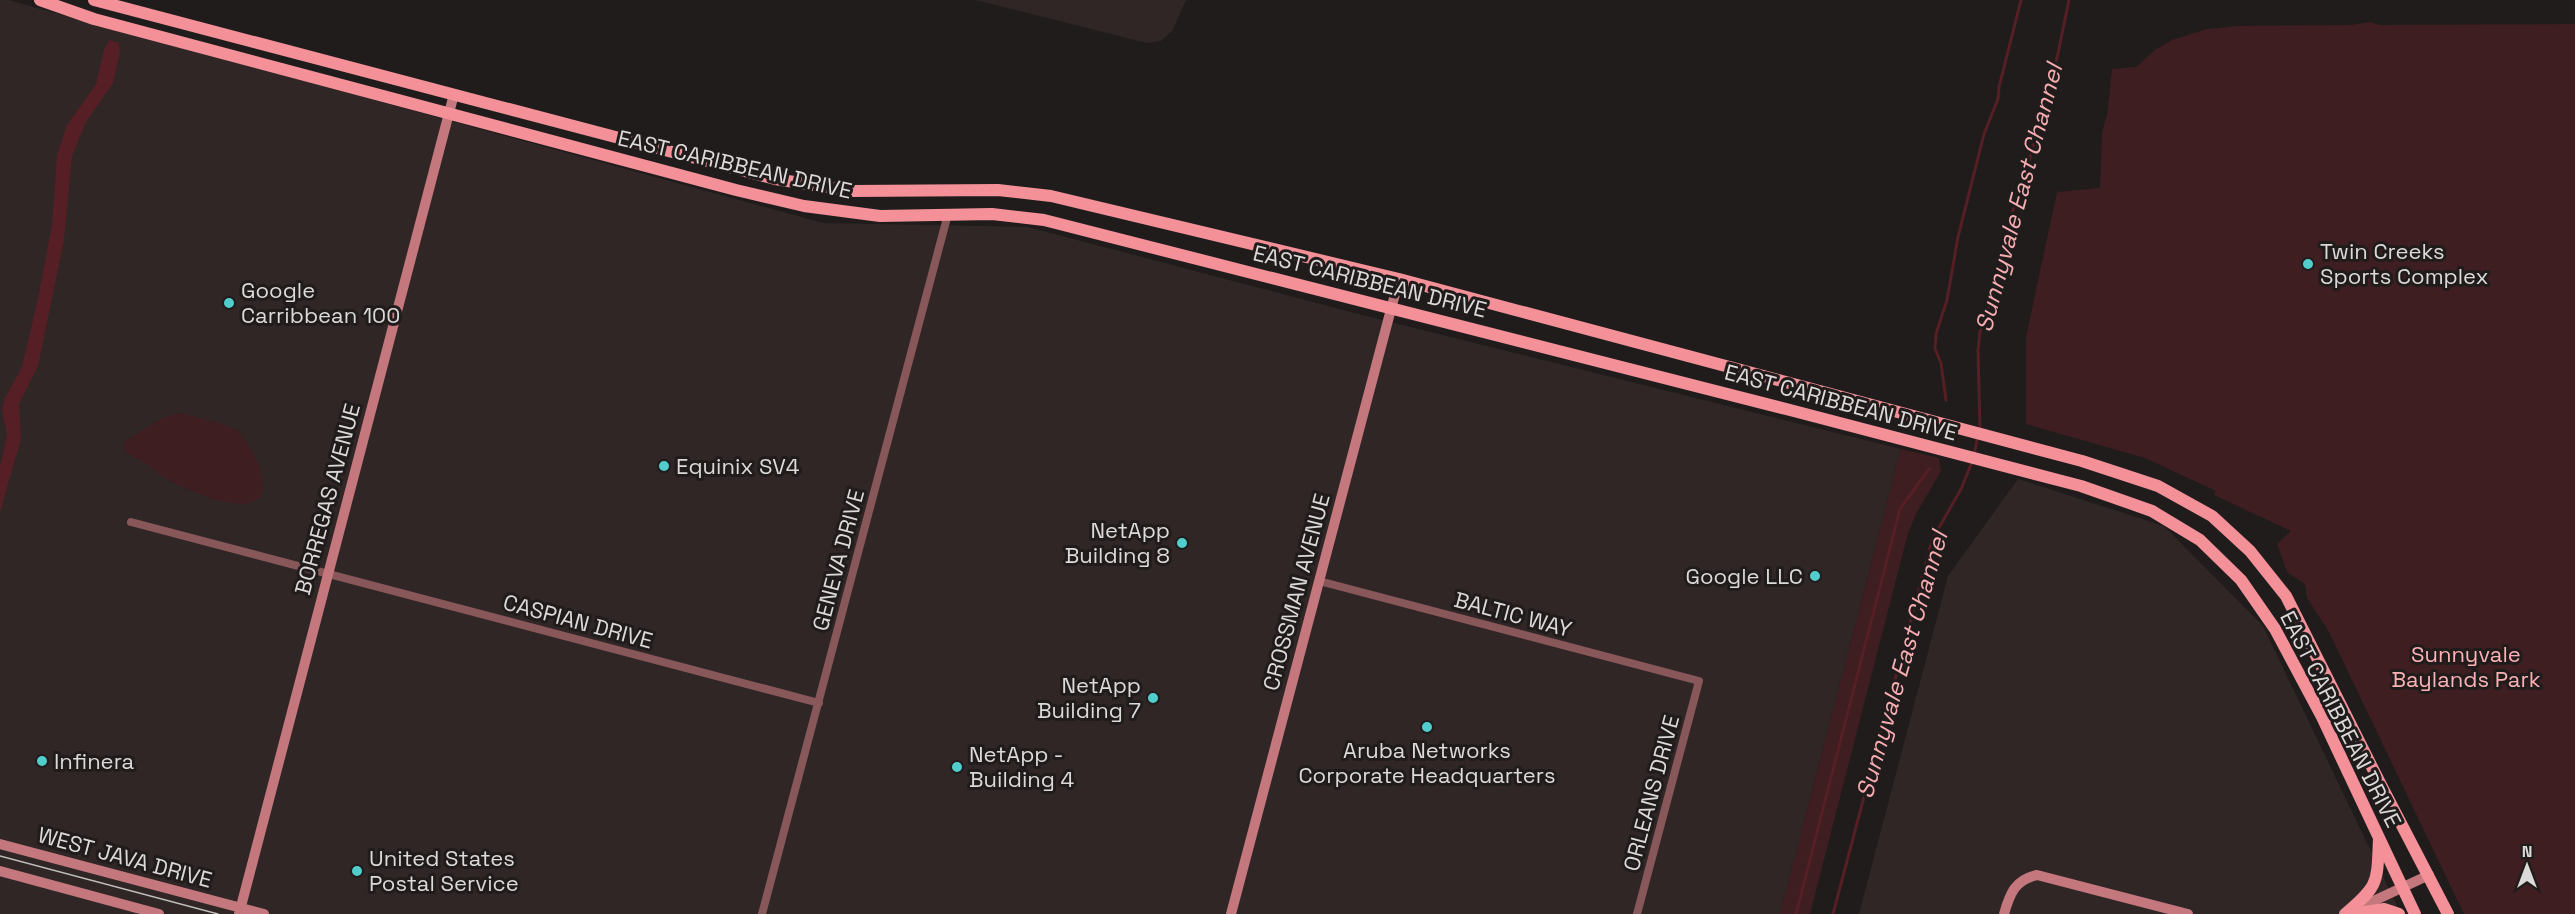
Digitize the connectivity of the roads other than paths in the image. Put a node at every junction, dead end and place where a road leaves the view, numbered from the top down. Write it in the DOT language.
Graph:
graph roads {
  1 [pos="40,0"];
  2 [pos="98,1"];
  3 [pos="454,94"];
  4 [pos="449,113"];
  5 [pos="948,214"];
  6 [pos="1399,279"];
  7 [pos="1392,309"];
  8 [pos="131,522"];
  9 [pos="327,574"];
  10 [pos="1319,581"];
  11 [pos="1699,681"];
  12 [pos="819,703"];
  13 [pos="2379,837"];
  14 [pos="0,844"];
  15 [pos="0,871"];
  16 [pos="2429,875"];
  17 [pos="2403,888"];
  18 [pos="240,911"];
  19 [pos="159,914"];
  20 [pos="264,914"];
  21 [pos="762,914"];
  22 [pos="1231,914"];
  23 [pos="1637,914"];
  24 [pos="2004,914"];
  25 [pos="2188,914"];
  26 [pos="2345,914"];
  27 [pos="2352,914"];
  28 [pos="2399,914"];
  29 [pos="2415,914"];
  30 [pos="2448,914"];
  1 -- 4 [label="main road, EAST CARIBBEAN DRIVE"];
  2 -- 3 [label="main road, EAST CARIBBEAN DRIVE"];
  3 -- 4 [label="street, BORREGAS AVENUE"];
  3 -- 6 [label="main road, EAST CARIBBEAN DRIVE"];
  4 -- 5 [label="main road, EAST CARIBBEAN DRIVE"];
  4 -- 9 [label="street, BORREGAS AVENUE"];
  5 -- 7 [label="main road, EAST CARIBBEAN DRIVE"];
  5 -- 12 [label="street, GENEVA DRIVE"];
  6 -- 7 [label="street, CROSSMAN AVENUE"];
  6 -- 16 [label="main road, EAST CARIBBEAN DRIVE"];
  7 -- 10 [label="street, CROSSMAN AVENUE"];
  7 -- 13 [label="main road, EAST CARIBBEAN DRIVE"];
  8 -- 9 [label="street, CASPIAN DRIVE"];
  9 -- 12 [label="street, CASPIAN DRIVE"];
  9 -- 18 [label="street, BORREGAS AVENUE"];
  10 -- 11 [label="street, BALTIC WAY"];
  10 -- 22 [label="street, CROSSMAN AVENUE"];
  11 -- 23 [label="street, ORLEANS DRIVE"];
  12 -- 21 [label="street, GENEVA DRIVE"];
  13 -- 17 [label="main road, EAST CARIBBEAN DRIVE"];
  13 -- 26 [label="main road"];
  14 -- 18 [label="street, WEST JAVA DRIVE"];
  15 -- 19 [label="street, WEST JAVA DRIVE"];
  16 -- 17 [label="street"];
  16 -- 30 [label="main road, EAST CARIBBEAN DRIVE"];
  17 -- 26 [label="street"];
  17 -- 29 [label="main road, EAST CARIBBEAN DRIVE"];
  18 -- 20 [label="street, WEST JAVA DRIVE"];
  24 -- 25 [label="street"];
  27 -- 28 [label="main road"];
}
